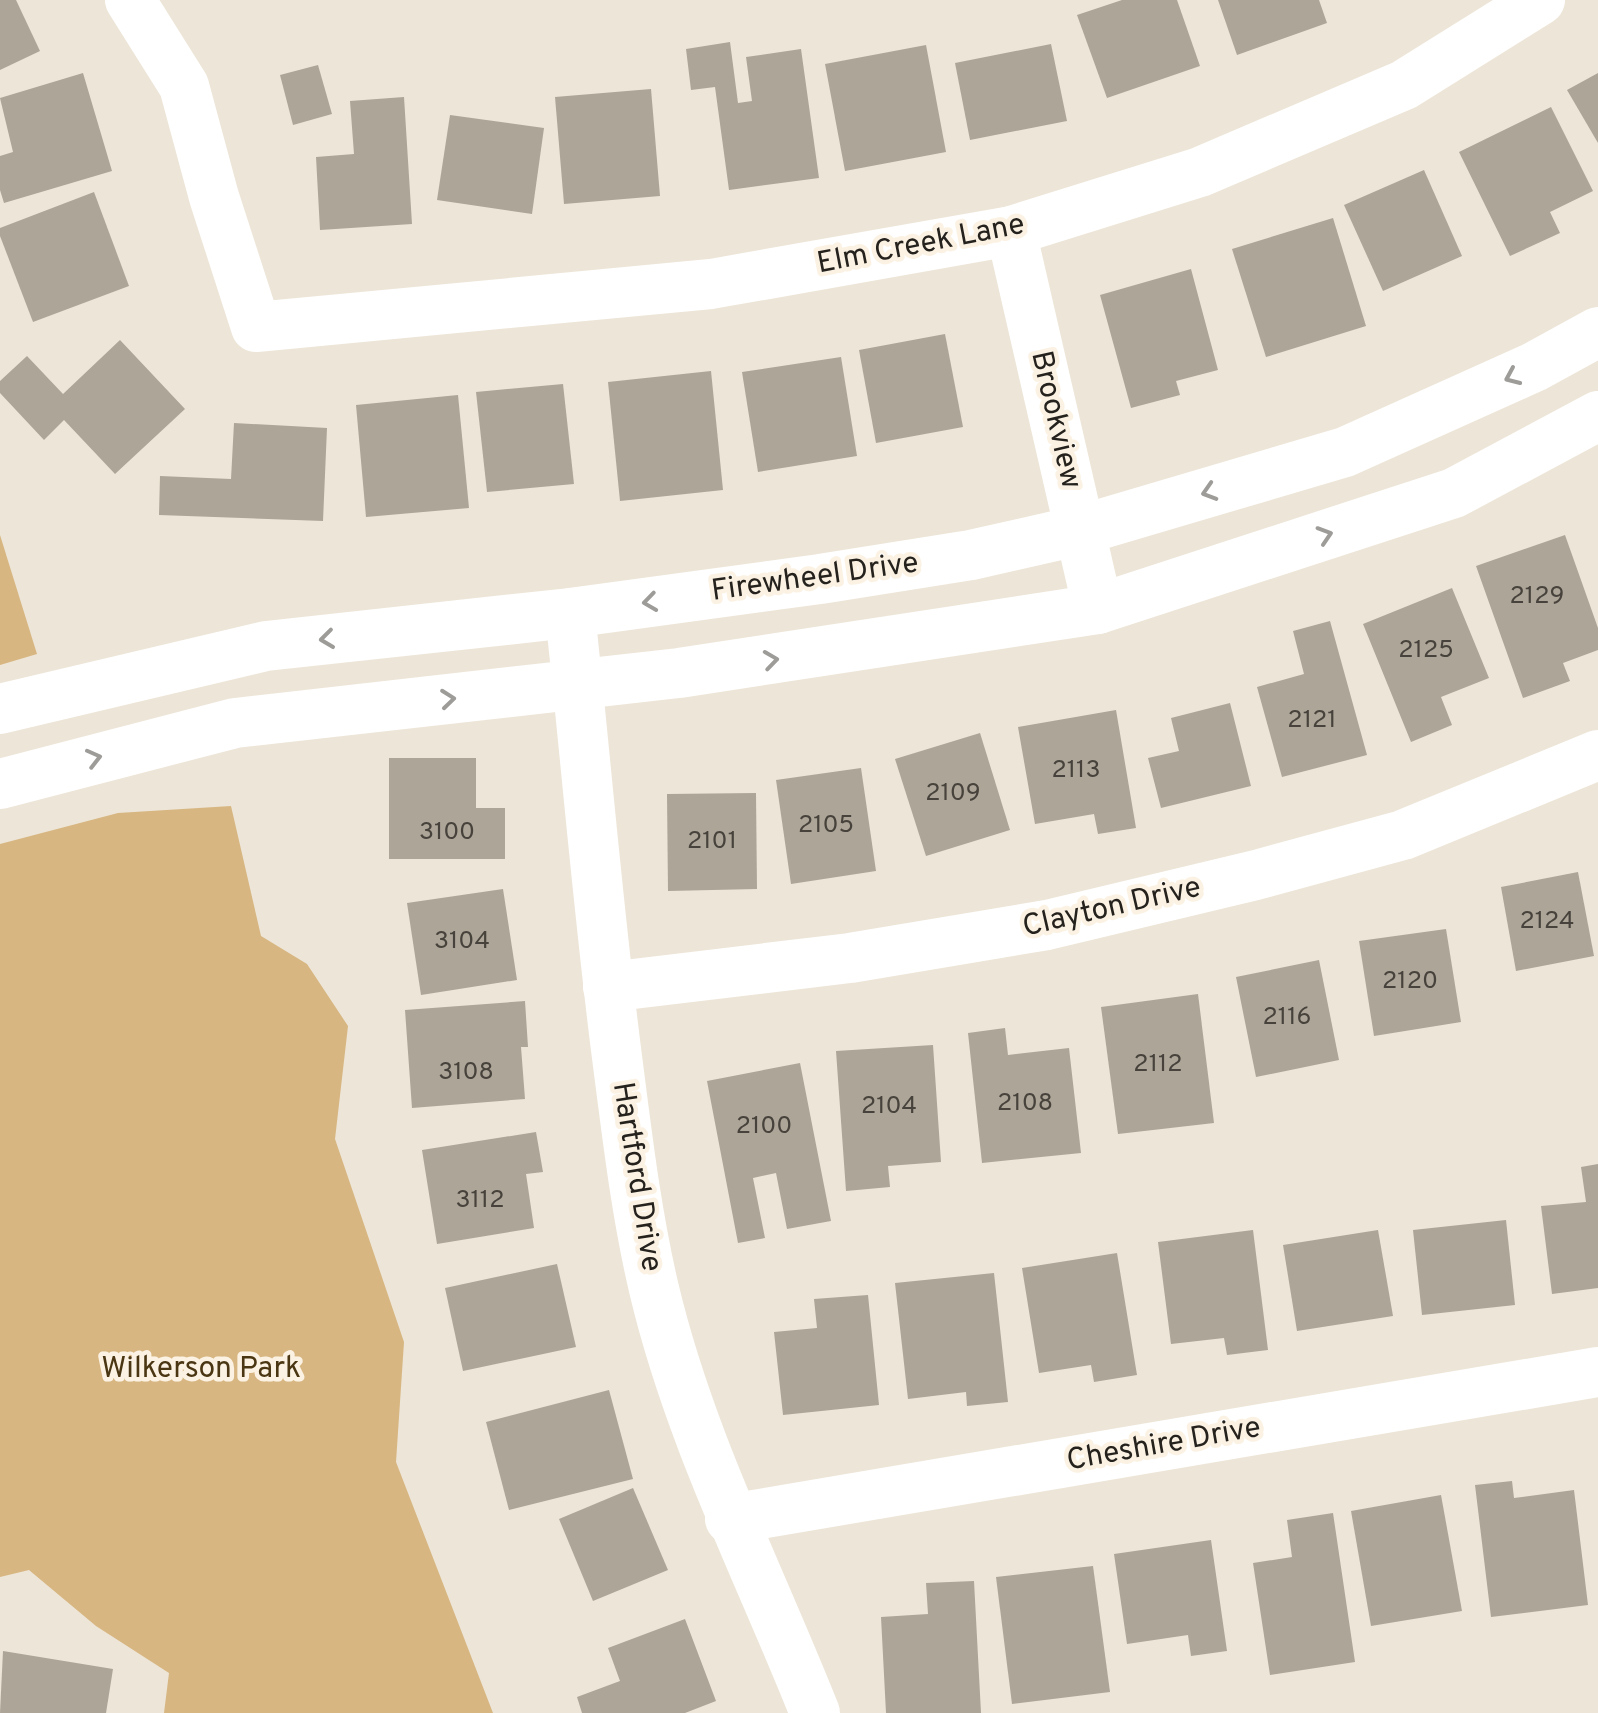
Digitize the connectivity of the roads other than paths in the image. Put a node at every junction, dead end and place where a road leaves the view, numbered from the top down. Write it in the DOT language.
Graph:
graph roads {
  1 [pos="130,0"];
  2 [pos="1540,0"];
  3 [pos="1011,231"];
  4 [pos="1598,332"];
  5 [pos="1598,416"];
  6 [pos="1082,530"];
  7 [pos="1098,608"];
  8 [pos="570,613"];
  9 [pos="578,684"];
  10 [pos="0,709"];
  11 [pos="1598,755"];
  12 [pos="0,784"];
  13 [pos="608,987"];
  14 [pos="1598,1372"];
  15 [pos="730,1518"];
  16 [pos="814,1713"];
  1 -- 3 [label="street, Elm Creek Lane"];
  2 -- 3 [label="street, Elm Creek Lane"];
  3 -- 6 [label="street, Brookview"];
  4 -- 6 [label="street, Firewheel Drive, one-way"];
  7 -- 5 [label="street, one-way"];
  6 -- 7 [label="street, Brookview"];
  6 -- 8 [label="street, Firewheel Drive, one-way"];
  9 -- 7 [label="street, one-way"];
  8 -- 9 [label="street, Hartford Drive"];
  8 -- 10 [label="street, Firewheel Drive, one-way"];
  12 -- 9 [label="street, one-way"];
  9 -- 13 [label="street, Hartford Drive"];
  11 -- 13 [label="street, Clayton Drive"];
  13 -- 15 [label="street, Hartford Drive"];
  14 -- 15 [label="street, Cheshire Drive"];
  15 -- 16 [label="street, Hartford Drive"];
}
